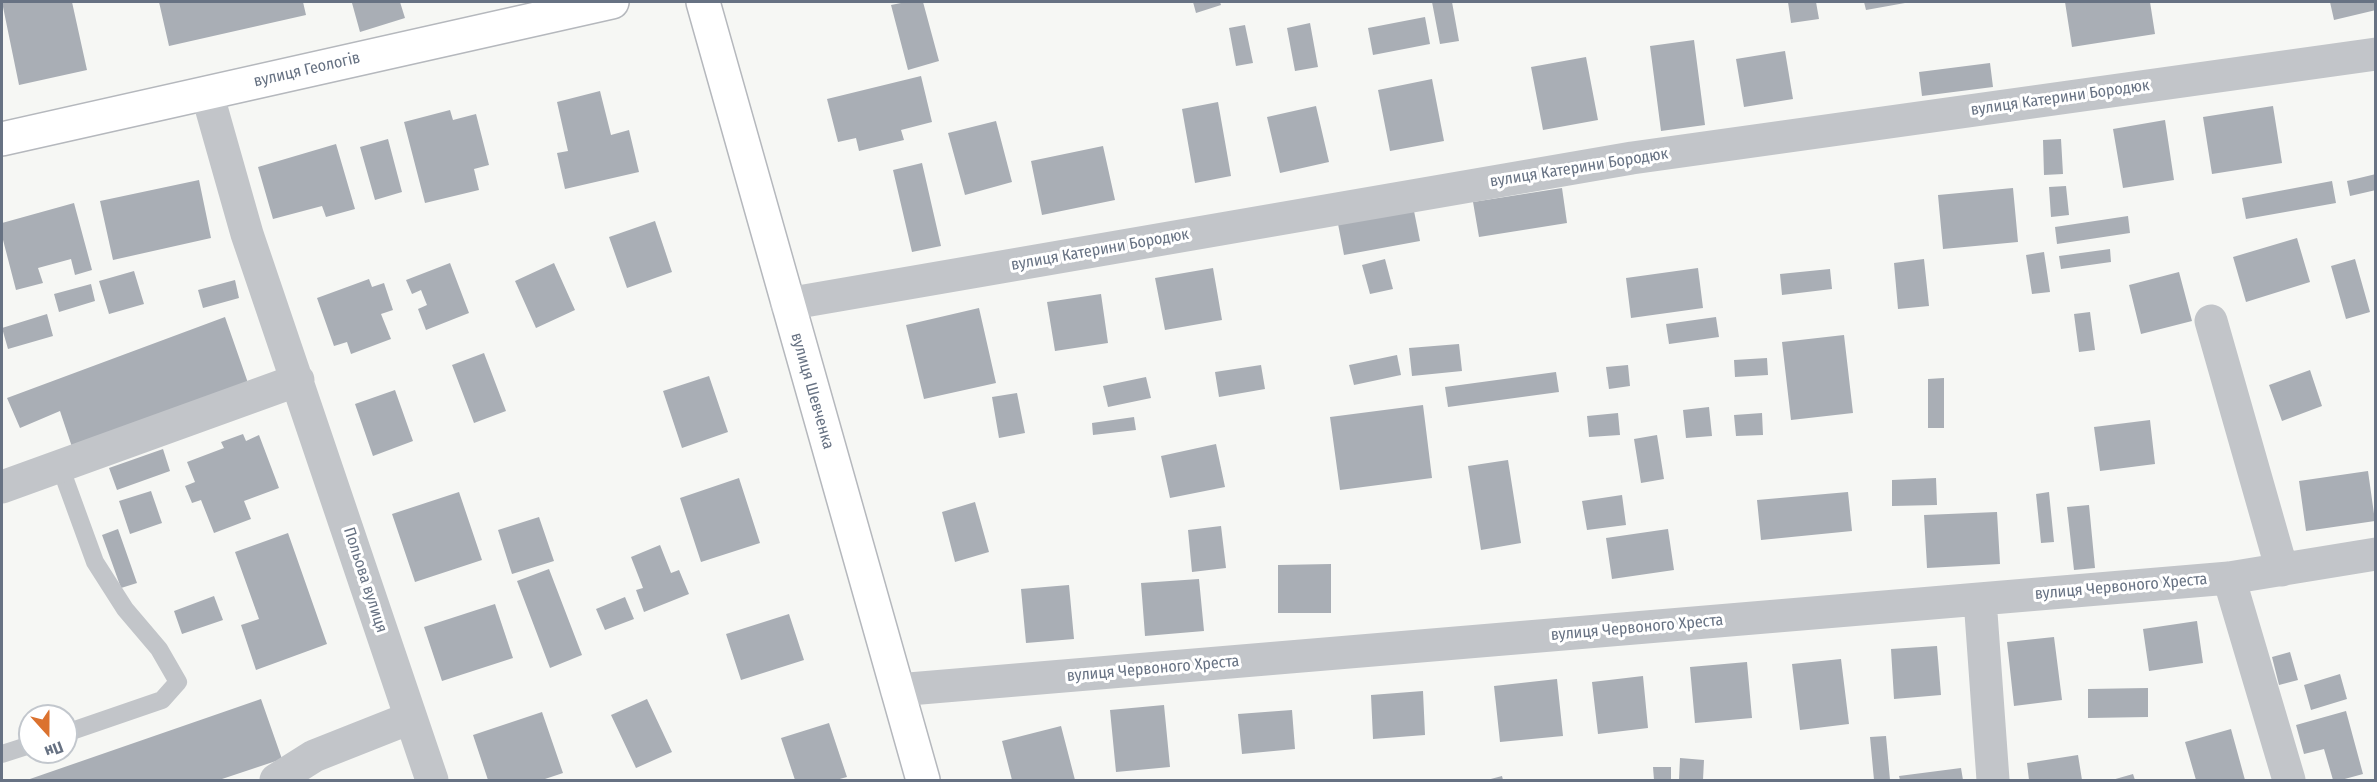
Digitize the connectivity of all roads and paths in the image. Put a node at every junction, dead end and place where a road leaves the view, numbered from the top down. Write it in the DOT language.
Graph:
graph roads {
  1 [pos="612,2"];
  2 [pos="703,2"];
  3 [pos="2376,54"];
  4 [pos="207,93"];
  5 [pos="2,139"];
  6 [pos="787,304"];
  7 [pos="2211,321"];
  8 [pos="298,380"];
  9 [pos="60,465"];
  10 [pos="2,487"];
  11 [pos="2376,554"];
  12 [pos="2282,570"];
  13 [pos="2229,578"];
  14 [pos="1980,599"];
  15 [pos="897,690"];
  16 [pos="410,717"];
  17 [pos="78,729"];
  18 [pos="18,749"];
  19 [pos="2,754"];
  20 [pos="276,780"];
  21 [pos="432,780"];
  22 [pos="923,780"];
  23 [pos="1993,780"];
  24 [pos="2289,780"];
  1 -- 4 [label="street, вулиця Геологів"];
  2 -- 6 [label="street, вулиця Шевченка"];
  3 -- 6 [label="street, вулиця Катерини Бородюк"];
  4 -- 5 [label="street, вулиця Геологів"];
  4 -- 8 [label="street, Польова вулиця"];
  6 -- 15 [label="street, вулиця Шевченка"];
  7 -- 12 [label="street"];
  8 -- 9 [label="street"];
  8 -- 16 [label="street, Польова вулиця"];
  9 -- 10 [label="street"];
  9 -- 17 [label="lane"];
  11 -- 12 [label="street, вулиця Червоного Хреста"];
  12 -- 13 [label="street, вулиця Червоного Хреста"];
  13 -- 14 [label="street, вулиця Червоного Хреста"];
  13 -- 24 [label="street"];
  14 -- 15 [label="street, вулиця Червоного Хреста"];
  14 -- 23 [label="street"];
  15 -- 22 [label="street, вулиця Шевченка"];
  16 -- 20 [label="street"];
  16 -- 21 [label="street, Польова вулиця"];
  18 -- 19 [label="lane"];
}
